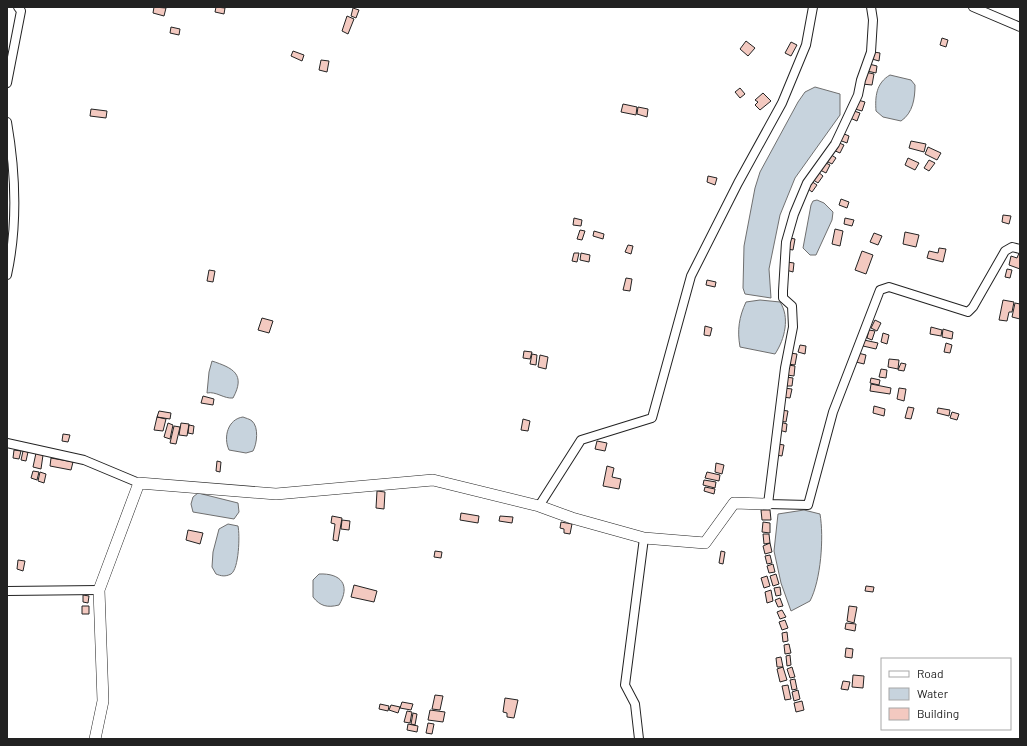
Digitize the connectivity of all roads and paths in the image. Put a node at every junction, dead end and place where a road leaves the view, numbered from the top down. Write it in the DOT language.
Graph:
graph roads {
  1 [pos="18,7"];
  2 [pos="814,7"];
  3 [pos="871,7"];
  4 [pos="973,7"];
  5 [pos="1020,27"];
  6 [pos="7,84"];
  7 [pos="7,122"];
  8 [pos="1020,249"];
  9 [pos="7,275"];
  10 [pos="7,443"];
  11 [pos="138,483"];
  12 [pos="768,504"];
  13 [pos="539,506"];
  14 [pos="644,538"];
  15 [pos="99,590"];
  16 [pos="7,591"];
  17 [pos="95,739"];
  18 [pos="639,739"];
  1 -- 6 [label="street"];
  2 -- 13 [label="street"];
  3 -- 12 [label="street"];
  4 -- 5 [label="street"];
  7 -- 9 [label="street"];
  8 -- 12 [label="street"];
  10 -- 11 [label="street"];
  11 -- 13 [label="street"];
  11 -- 15 [label="street"];
  12 -- 14 [label="street"];
  13 -- 14 [label="street"];
  14 -- 18 [label="street"];
  15 -- 16 [label="street"];
  15 -- 17 [label="street"];
}
